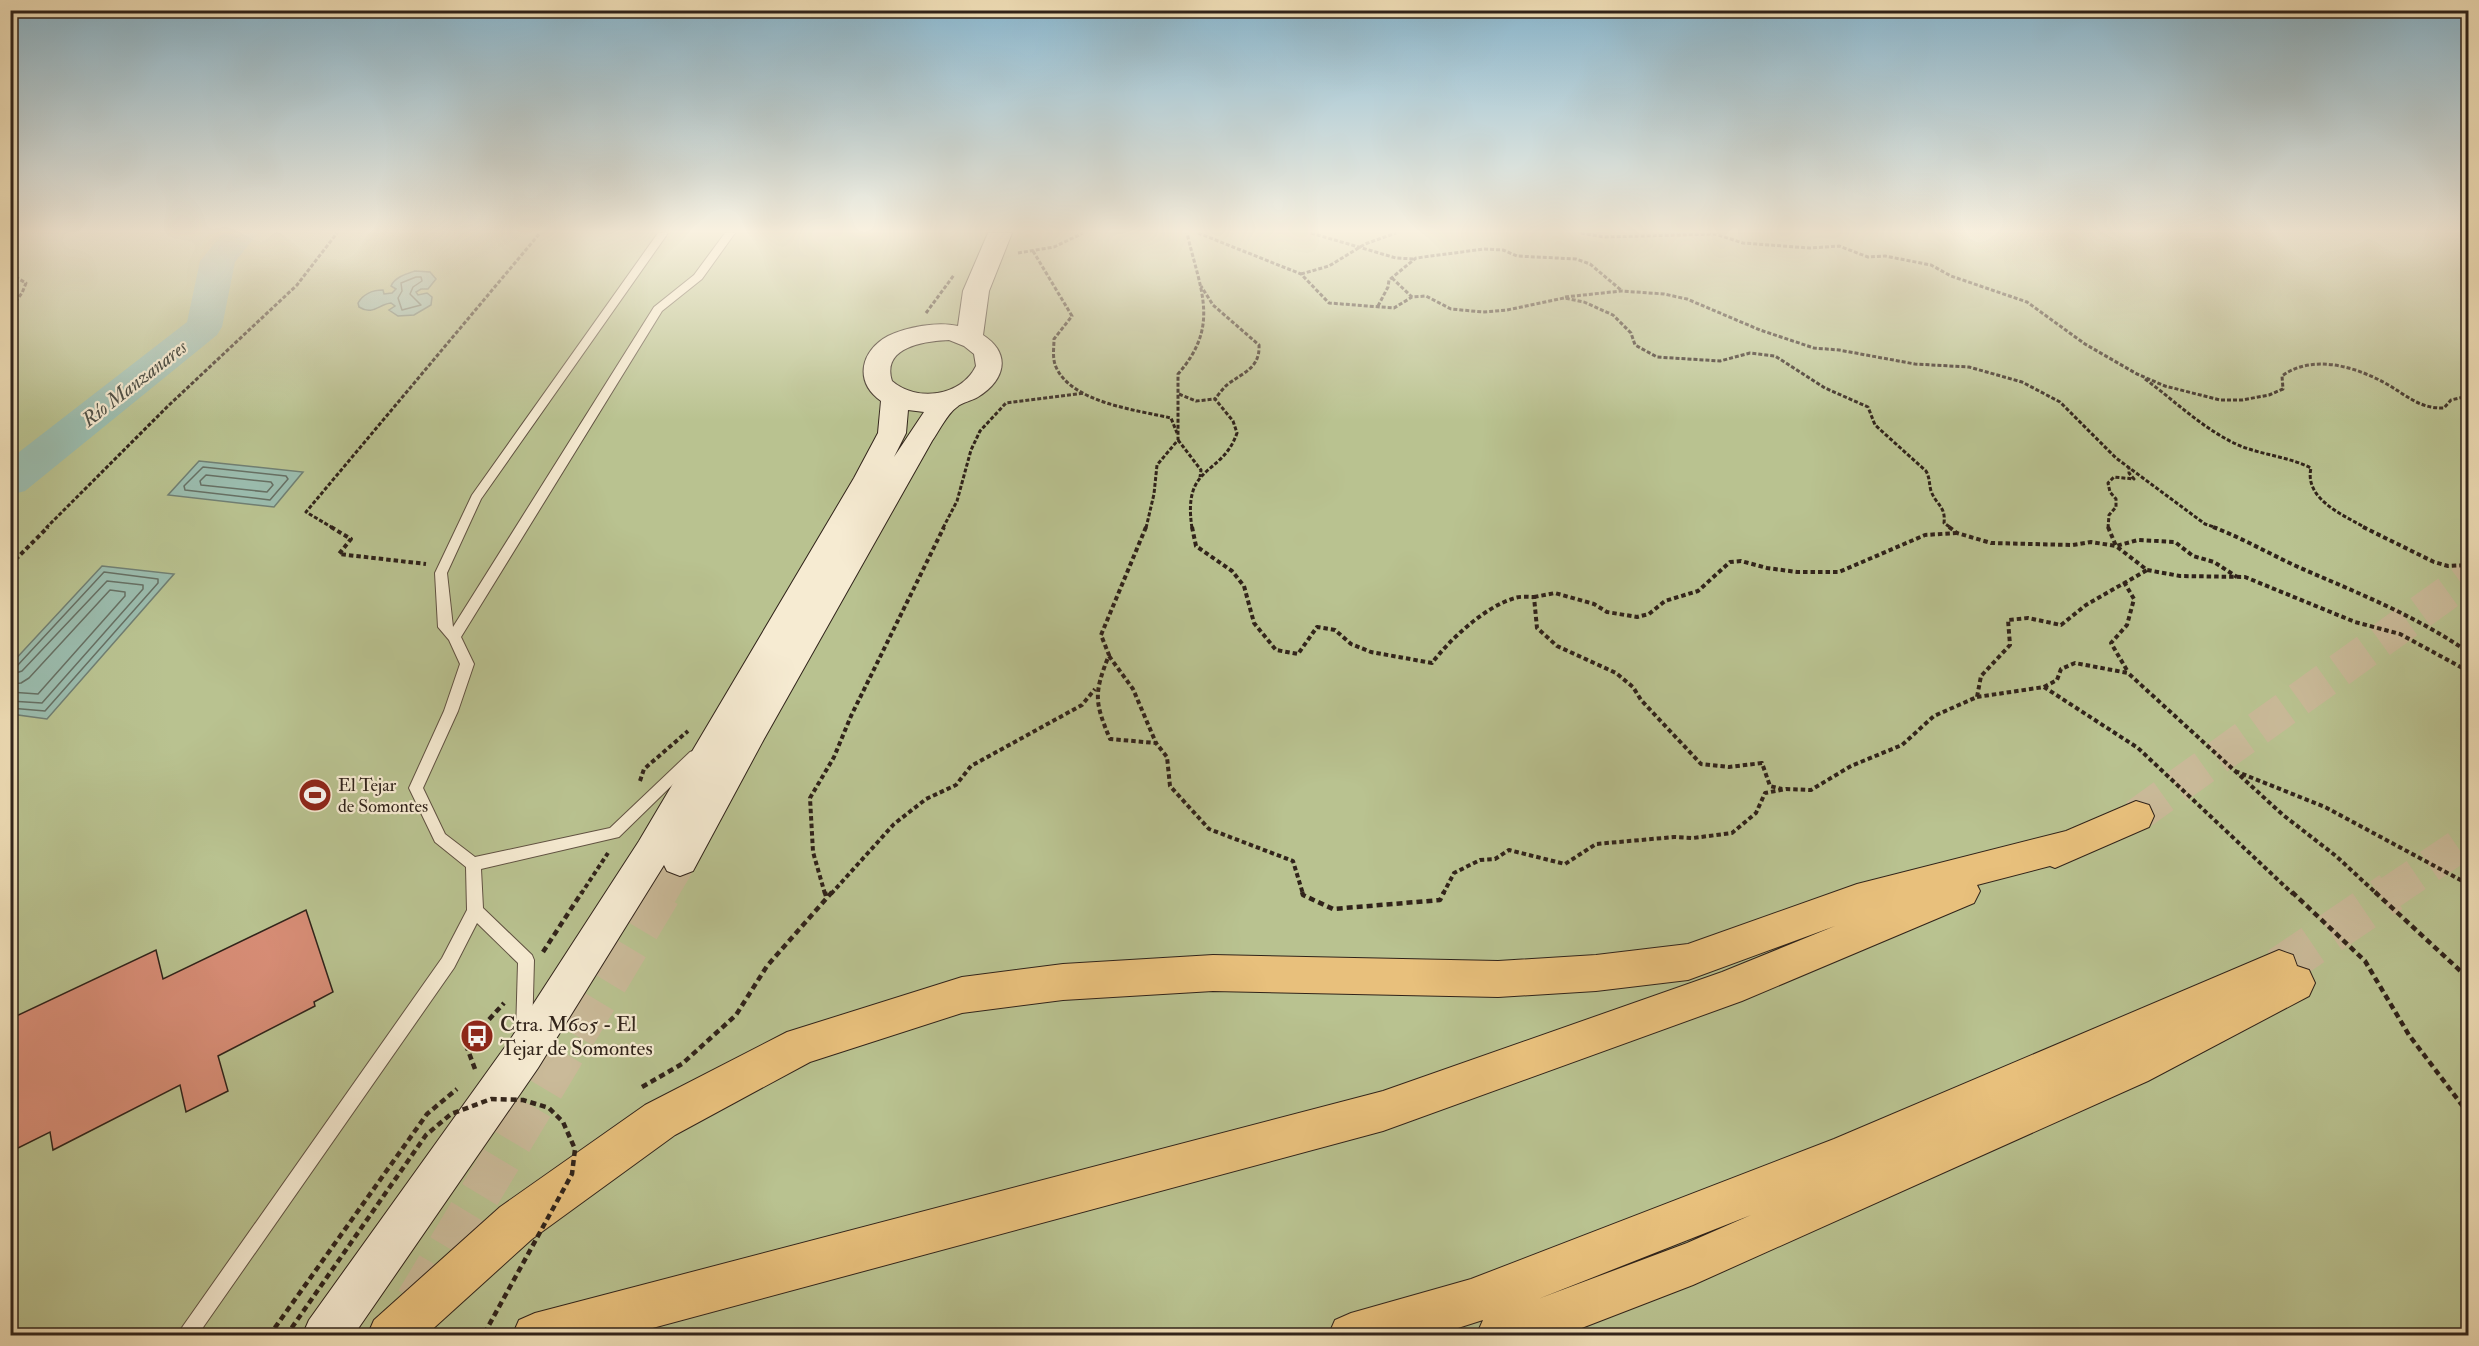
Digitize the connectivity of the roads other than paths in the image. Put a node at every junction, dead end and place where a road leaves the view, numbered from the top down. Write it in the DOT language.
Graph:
graph roads {
  1 [pos="619,296"];
  2 [pos="674,296"];
  3 [pos="952,296"];
  4 [pos="975,296"];
  5 [pos="936,316"];
  6 [pos="969,337"];
  7 [pos="895,397"];
  8 [pos="947,400"];
  9 [pos="454,637"];
  10 [pos="708,729"];
  11 [pos="2136,816"];
  12 [pos="2074,844"];
  13 [pos="680,860"];
  14 [pos="473,864"];
  15 [pos="474,911"];
  16 [pos="524,1054"];
  17 [pos="185,1335"];
  18 [pos="325,1335"];
  19 [pos="390,1335"];
  20 [pos="535,1335"];
  21 [pos="1351,1335"];
  22 [pos="1499,1335"];
  1 -- 9 [label="lane"];
  2 -- 9 [label="lane"];
  3 -- 5 [label="street"];
  4 -- 6 [label="street"];
  5 -- 6 [label="street"];
  5 -- 7 [label="street"];
  6 -- 8 [label="street"];
  7 -- 8 [label="street"];
  7 -- 10 [label="street"];
  8 -- 13 [label="street"];
  9 -- 14 [label="lane"];
  10 -- 14 [label="lane"];
  10 -- 16 [label="street"];
  11 -- 12 [label="highway"];
  12 -- 19 [label="highway"];
  12 -- 20 [label="highway"];
  14 -- 15 [label="lane"];
  15 -- 16 [label="lane"];
  15 -- 17 [label="lane"];
  16 -- 18 [label="street"];
  21 -- 22 [label="highway"];
}
